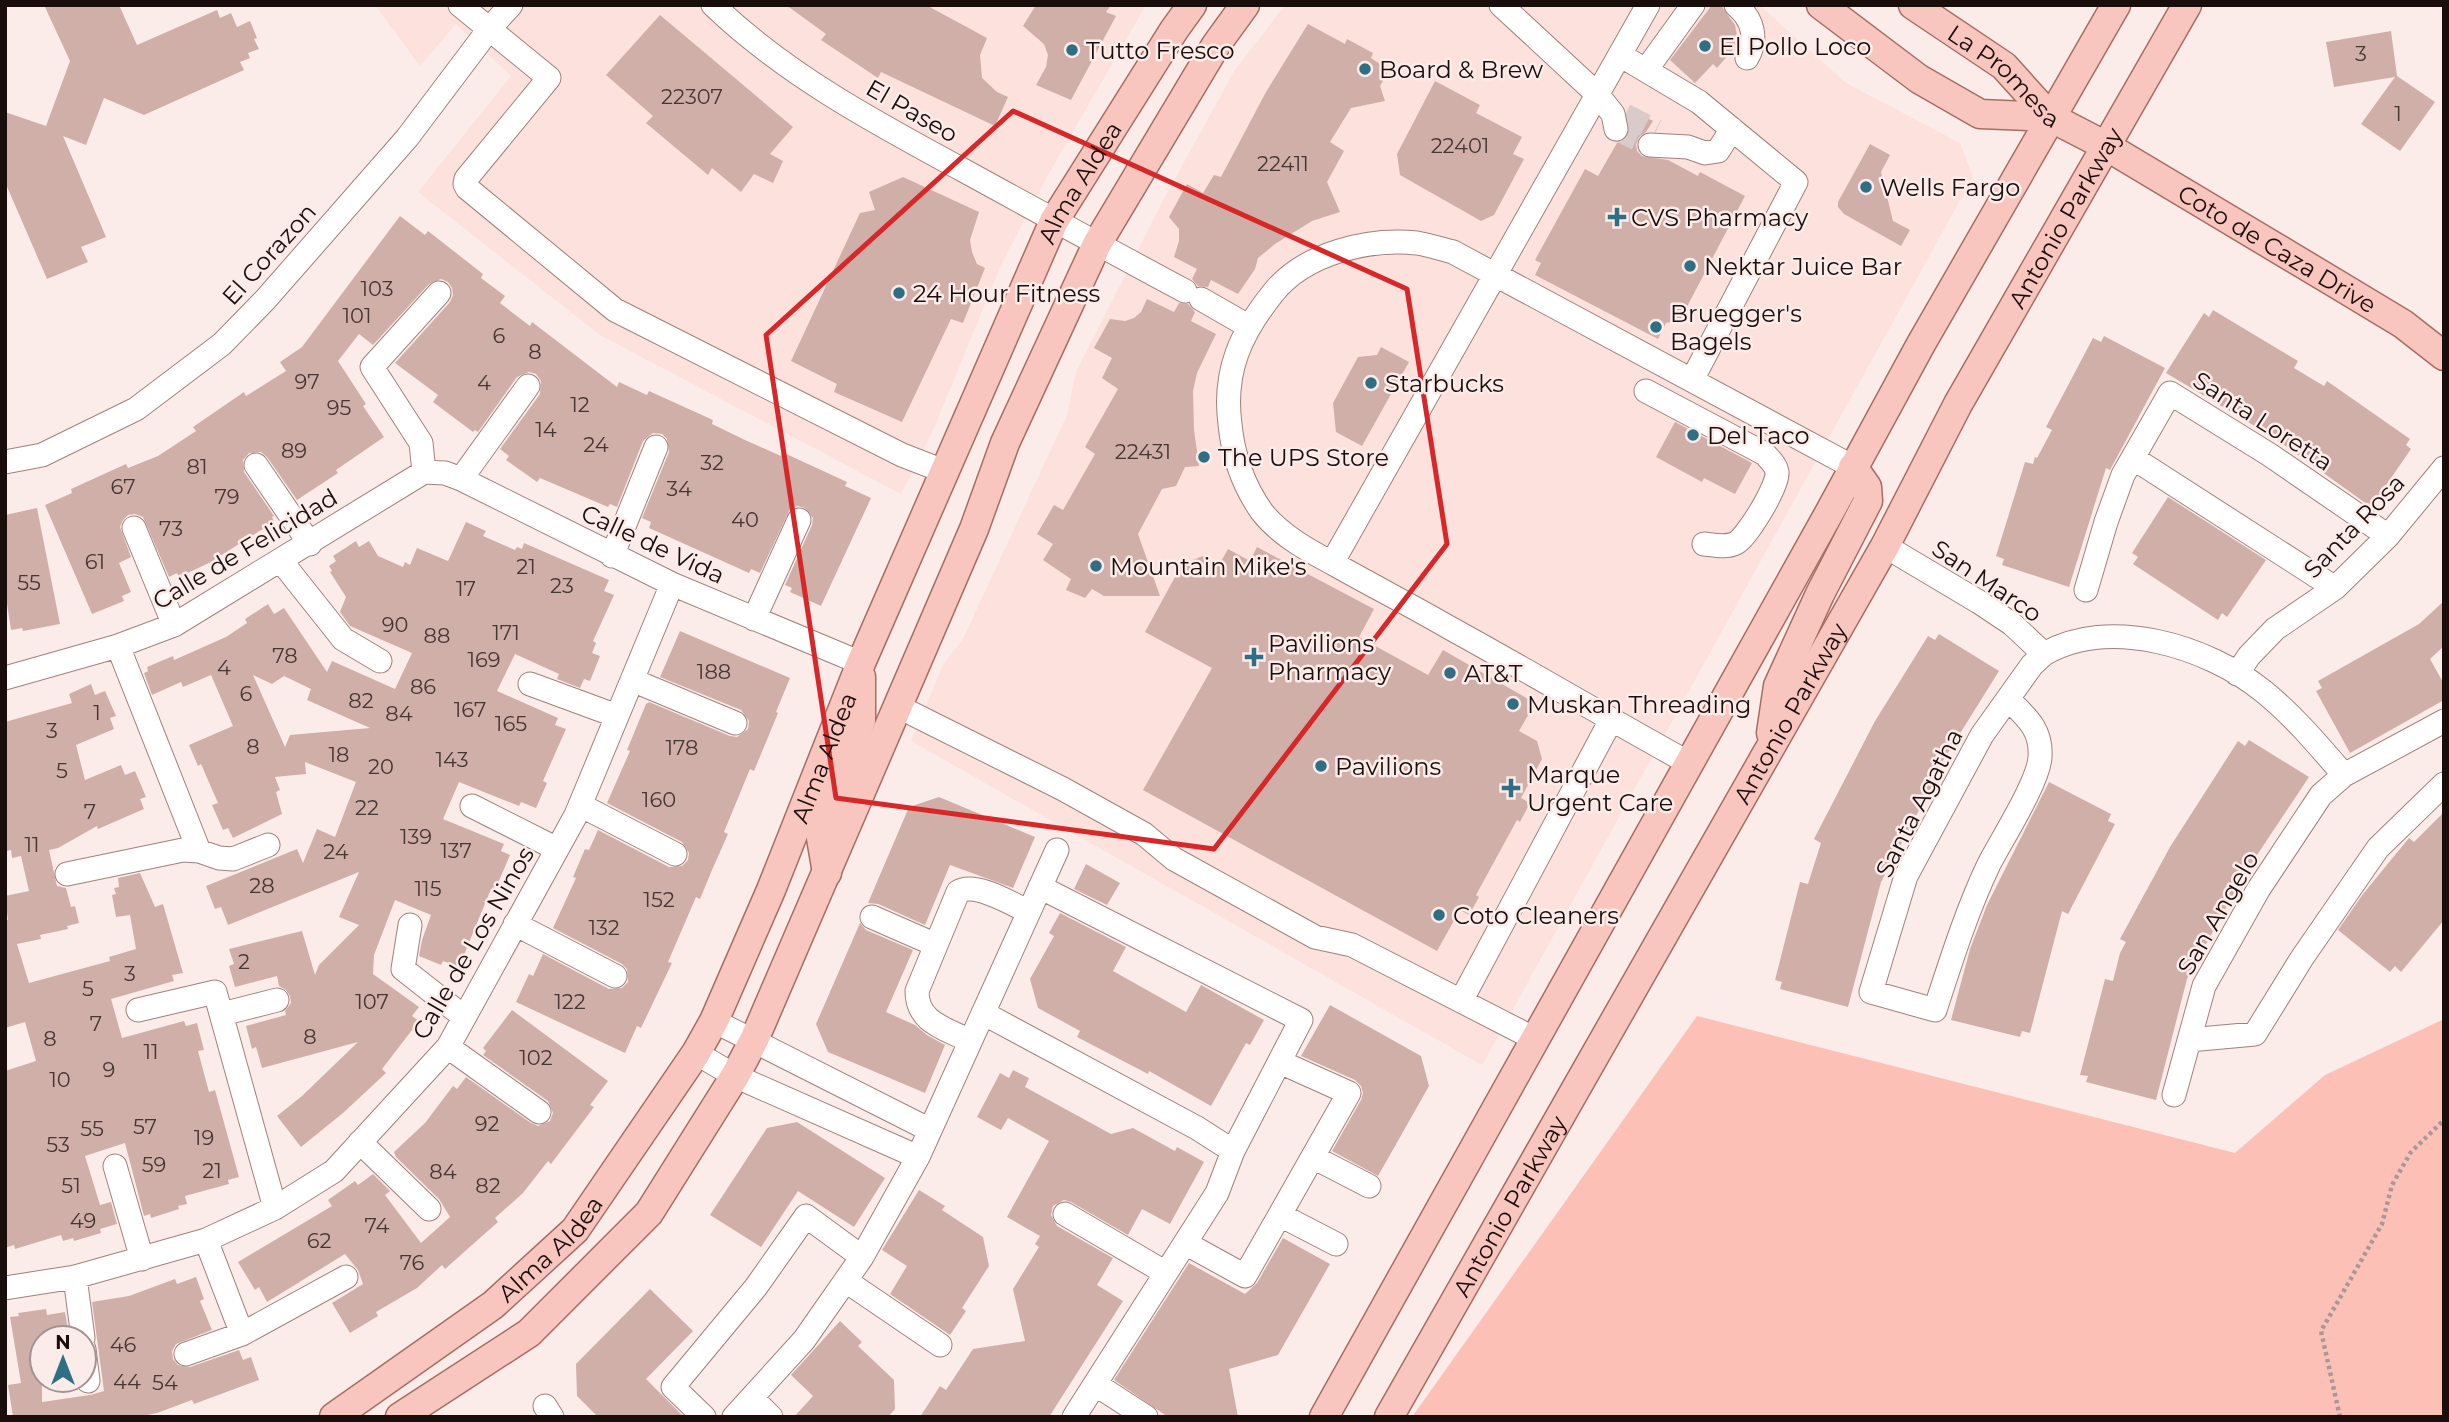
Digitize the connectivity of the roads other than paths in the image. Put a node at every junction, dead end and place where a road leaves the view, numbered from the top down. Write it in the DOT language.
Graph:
graph roads {
  1 [pos="460,5"];
  2 [pos="511,5"];
  3 [pos="713,5"];
  4 [pos="1192,5"];
  5 [pos="1245,5"];
  6 [pos="1501,5"];
  7 [pos="1648,5"];
  8 [pos="1693,5"];
  9 [pos="1736,5"];
  10 [pos="1821,5"];
  11 [pos="1913,5"];
  12 [pos="2116,5"];
  13 [pos="2187,5"];
  14 [pos="490,28"];
  15 [pos="1620,55"];
  16 [pos="1747,58"];
  17 [pos="1646,70"];
  18 [pos="1597,94"];
  19 [pos="2050,117"];
  20 [pos="1618,119"];
  21 [pos="1732,129"];
  22 [pos="1657,141"];
  23 [pos="2106,146"];
  24 [pos="1055,221"];
  25 [pos="1097,244"];
  26 [pos="1494,274"];
  27 [pos="439,293"];
  28 [pos="1248,326"];
  29 [pos="2444,356"];
  30 [pos="1692,380"];
  31 [pos="528,386"];
  32 [pos="1646,391"];
  33 [pos="656,447"];
  34 [pos="2133,458"];
  35 [pos="5,462"];
  36 [pos="256,466"];
  37 [pos="1853,467"];
  38 [pos="2444,468"];
  39 [pos="424,472"];
  40 [pos="946,472"];
  41 [pos="461,479"];
  42 [pos="799,520"];
  43 [pos="134,528"];
  44 [pos="2388,536"];
  45 [pos="310,544"];
  46 [pos="1704,544"];
  47 [pos="1885,546"];
  48 [pos="612,555"];
  49 [pos="281,561"];
  50 [pos="1332,563"];
  51 [pos="672,584"];
  52 [pos="2335,588"];
  53 [pos="2086,590"];
  54 [pos="754,620"];
  55 [pos="174,625"];
  56 [pos="118,646"];
  57 [pos="2043,654"];
  58 [pos="380,661"];
  59 [pos="861,663"];
  60 [pos="2237,674"];
  61 [pos="6,675"];
  62 [pos="632,680"];
  63 [pos="530,684"];
  64 [pos="2008,699"];
  65 [pos="897,706"];
  66 [pos="617,716"];
  67 [pos="1611,720"];
  68 [pos="2444,721"];
  69 [pos="735,723"];
  70 [pos="1769,746"];
  71 [pos="1689,763"];
  72 [pos="2344,775"];
  73 [pos="2444,784"];
  74 [pos="580,805"];
  75 [pos="471,806"];
  76 [pos="268,845"];
  77 [pos="557,849"];
  78 [pos="1057,850"];
  79 [pos="199,851"];
  80 [pos="675,854"];
  81 [pos="827,873"];
  82 [pos="67,874"];
  83 [pos="1040,887"];
  84 [pos="1029,912"];
  85 [pos="872,917"];
  86 [pos="515,924"];
  87 [pos="410,925"];
  88 [pos="936,945"];
  89 [pos="615,976"];
  90 [pos="277,1000"];
  91 [pos="1461,1001"];
  92 [pos="138,1010"];
  93 [pos="983,1013"];
  94 [pos="222,1014"];
  95 [pos="464,1017"];
  96 [pos="714,1021"];
  97 [pos="1535,1039"];
  98 [pos="754,1040"];
  99 [pos="2189,1040"];
  100 [pos="970,1041"];
  101 [pos="448,1047"];
  102 [pos="696,1053"];
  103 [pos="1280,1062"];
  104 [pos="735,1076"];
  105 [pos="2174,1095"];
  106 [pos="538,1111"];
  107 [pos="930,1130"];
  108 [pos="360,1142"];
  109 [pos="1233,1151"];
  110 [pos="918,1157"];
  111 [pos="1313,1157"];
  112 [pos="115,1166"];
  113 [pos="1369,1186"];
  114 [pos="275,1208"];
  115 [pos="429,1209"];
  116 [pos="1065,1214"];
  117 [pos="1280,1215"];
  118 [pos="206,1240"];
  119 [pos="1185,1243"];
  120 [pos="1336,1244"];
  121 [pos="862,1257"];
  122 [pos="142,1259"];
  123 [pos="1166,1273"];
  124 [pos="75,1278"];
  125 [pos="346,1278"];
  126 [pos="846,1280"];
  127 [pos="5,1288"];
  128 [pos="81,1324"];
  129 [pos="242,1334"];
  130 [pos="940,1345"];
  131 [pos="186,1354"];
  132 [pos="1095,1384"];
  133 [pos="752,1398"];
  134 [pos="334,1417"];
  135 [pos="400,1417"];
  136 [pos="704,1417"];
  137 [pos="734,1417"];
  138 [pos="771,1417"];
  139 [pos="1074,1417"];
  140 [pos="1146,1417"];
  141 [pos="1324,1417"];
  142 [pos="1389,1417"];
  1 -- 14 [label="street"];
  2 -- 14 [label="street, El Corazon"];
  3 -- 24 [label="street, El Paseo"];
  4 -- 24 [label="main road, Alma Aldea"];
  5 -- 25 [label="main road, Alma Aldea"];
  6 -- 18 [label="street"];
  7 -- 15 [label="street"];
  8 -- 17 [label="street"];
  9 -- 16 [label="street"];
  10 -- 19 [label="main road, La Promesa"];
  11 -- 19 [label="main road, La Promesa"];
  12 -- 19 [label="main road"];
  13 -- 23 [label="main road, Antonio Parkway"];
  14 -- 35 [label="street, El Corazon"];
  14 -- 40 [label="street"];
  15 -- 17 [label="street"];
  15 -- 18 [label="street"];
  17 -- 21 [label="street"];
  18 -- 20 [label="street"];
  18 -- 26 [label="street"];
  19 -- 23 [label="main road, Coto de Caza Drive"];
  19 -- 37 [label="main road"];
  21 -- 22 [label="street"];
  21 -- 30 [label="street"];
  23 -- 29 [label="main road, Coto de Caza Drive"];
  23 -- 47 [label="main road, Antonio Parkway"];
  24 -- 25 [label="street, El Paseo"];
  24 -- 40 [label="main road, Alma Aldea"];
  25 -- 28 [label="street, El Paseo"];
  25 -- 65 [label="main road, Alma Aldea"];
  26 -- 28 [label="street"];
  26 -- 30 [label="street"];
  26 -- 50 [label="street"];
  27 -- 39 [label="street"];
  28 -- 50 [label="street"];
  30 -- 37 [label="street"];
  31 -- 41 [label="street"];
  32 -- 46 [label="street"];
  33 -- 48 [label="street"];
  34 -- 44 [label="street, Santa Loretta"];
  34 -- 52 [label="street"];
  34 -- 53 [label="street, Santa Loretta"];
  36 -- 45 [label="street"];
  37 -- 70 [label="main road"];
  37 -- 71 [label="main road"];
  38 -- 44 [label="street, Santa Rosa"];
  39 -- 41 [label="street, Calle de Vida"];
  39 -- 45 [label="street, Calle de Felicidad"];
  40 -- 59 [label="main road, Alma Aldea"];
  41 -- 48 [label="street, Calle de Vida"];
  42 -- 54 [label="street"];
  43 -- 55 [label="street"];
  44 -- 52 [label="street, Santa Rosa"];
  45 -- 49 [label="street, Calle de Felicidad"];
  47 -- 57 [label="street, San Marco"];
  47 -- 70 [label="main road, Antonio Parkway"];
  48 -- 51 [label="street, Calle de Vida"];
  49 -- 55 [label="street, Calle de Felicidad"];
  49 -- 58 [label="street"];
  50 -- 67 [label="street"];
  51 -- 54 [label="street, Calle de Vida"];
  51 -- 62 [label="street, Calle de Los Ninos"];
  52 -- 60 [label="street, Santa Rosa"];
  54 -- 59 [label="street, Calle de Vida"];
  55 -- 56 [label="street, Calle de Felicidad"];
  56 -- 61 [label="street, Calle de Felicidad"];
  56 -- 79 [label="street"];
  57 -- 60 [label="street, San Marco"];
  57 -- 64 [label="street, Santa Agatha"];
  59 -- 81 [label="main road"];
  59 -- 96 [label="main road, Alma Aldea"];
  60 -- 72 [label="street, San Marco"];
  62 -- 66 [label="street, Calle de Los Ninos"];
  62 -- 69 [label="street"];
  63 -- 66 [label="street"];
  64 -- 64 [label="street, Santa Agatha"];
  65 -- 81 [label="main road, Alma Aldea"];
  65 -- 91 [label="street"];
  66 -- 74 [label="street, Calle de Los Ninos"];
  67 -- 71 [label="street"];
  67 -- 91 [label="street"];
  68 -- 72 [label="street, San Angelo"];
  70 -- 142 [label="main road, Antonio Parkway"];
  71 -- 97 [label="main road"];
  72 -- 99 [label="street, San Angelo"];
  73 -- 99 [label="street"];
  74 -- 77 [label="street, Calle de Los Ninos"];
  74 -- 80 [label="street"];
  75 -- 77 [label="street"];
  76 -- 79 [label="street"];
  77 -- 86 [label="street, Calle de Los Ninos"];
  78 -- 83 [label="street"];
  79 -- 82 [label="street"];
  81 -- 98 [label="main road, Alma Aldea"];
  83 -- 84 [label="street"];
  83 -- 103 [label="street"];
  84 -- 88 [label="street"];
  84 -- 93 [label="street"];
  85 -- 88 [label="street"];
  86 -- 89 [label="street"];
  86 -- 95 [label="street, Calle de Los Ninos"];
  87 -- 95 [label="street"];
  88 -- 100 [label="street"];
  90 -- 94 [label="street"];
  91 -- 97 [label="street"];
  92 -- 94 [label="street"];
  93 -- 100 [label="street"];
  93 -- 109 [label="street"];
  94 -- 114 [label="street"];
  95 -- 101 [label="street, Calle de Los Ninos"];
  96 -- 98 [label="street"];
  96 -- 102 [label="main road, Alma Aldea"];
  97 -- 141 [label="main road"];
  98 -- 104 [label="main road, Alma Aldea"];
  98 -- 107 [label="street"];
  99 -- 105 [label="street, San Angelo"];
  100 -- 107 [label="street"];
  101 -- 106 [label="street"];
  101 -- 108 [label="street, Calle de Los Ninos"];
  102 -- 104 [label="street"];
  102 -- 134 [label="main road, Alma Aldea"];
  103 -- 109 [label="street"];
  103 -- 111 [label="street"];
  104 -- 110 [label="street"];
  104 -- 135 [label="main road, Alma Aldea"];
  107 -- 110 [label="street"];
  108 -- 114 [label="street, Calle de Los Ninos"];
  108 -- 115 [label="street"];
  109 -- 119 [label="street"];
  110 -- 121 [label="street"];
  111 -- 113 [label="street"];
  111 -- 117 [label="street"];
  112 -- 122 [label="street"];
  114 -- 118 [label="street, Calle de Los Ninos"];
  116 -- 123 [label="street"];
  117 -- 119 [label="street"];
  117 -- 120 [label="street"];
  118 -- 122 [label="street, Calle de Los Ninos"];
  118 -- 129 [label="street"];
  119 -- 123 [label="street"];
  121 -- 126 [label="street"];
  121 -- 136 [label="street"];
  122 -- 124 [label="street, Calle de Los Ninos"];
  123 -- 132 [label="street"];
  124 -- 127 [label="street, Calle de Los Ninos"];
  124 -- 128 [label="street"];
  125 -- 129 [label="street"];
  126 -- 130 [label="street"];
  126 -- 133 [label="street"];
  129 -- 131 [label="street"];
  132 -- 139 [label="street"];
  132 -- 140 [label="street"];
  133 -- 137 [label="street"];
  133 -- 138 [label="street"];
}
